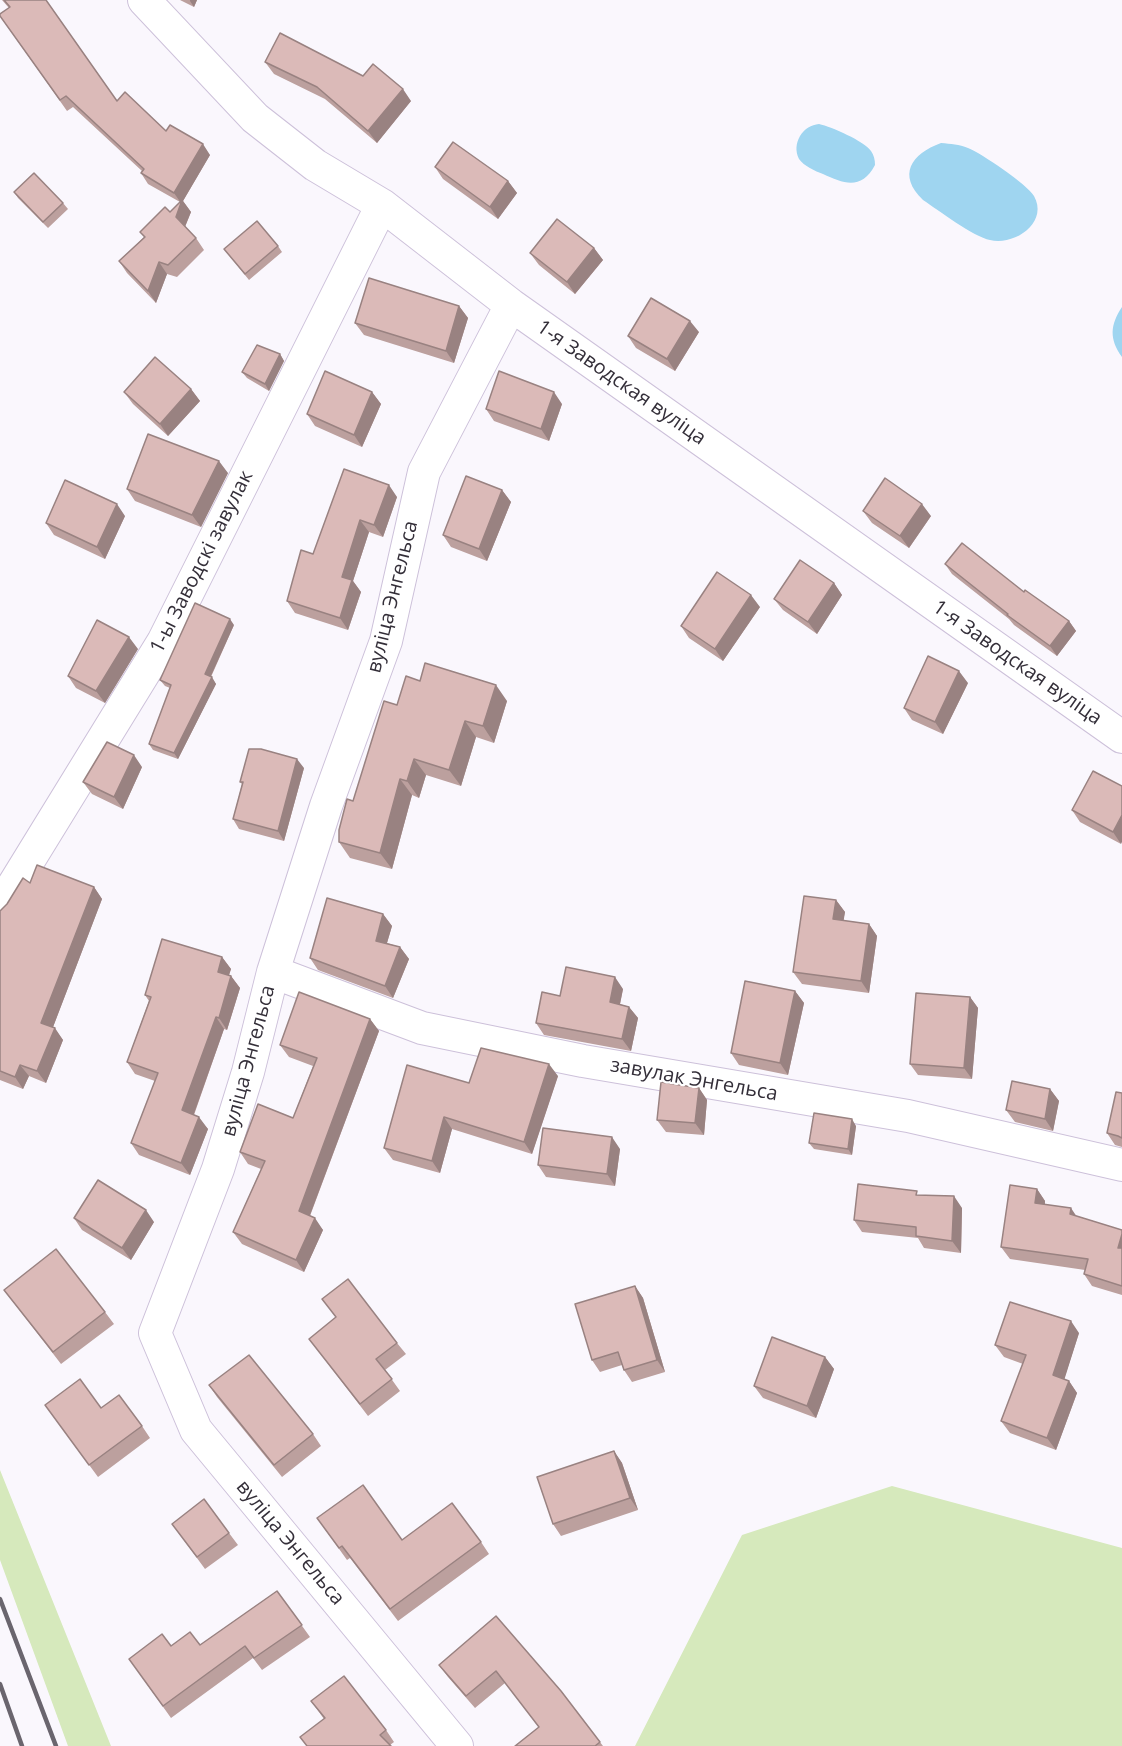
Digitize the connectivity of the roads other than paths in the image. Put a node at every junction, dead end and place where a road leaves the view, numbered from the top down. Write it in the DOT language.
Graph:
graph roads {
  1 [pos="144,0"];
  2 [pos="382,205"];
  3 [pos="511,305"];
  4 [pos="1122,737"];
  5 [pos="0,907"];
  6 [pos="273,972"];
  7 [pos="1122,1165"];
  8 [pos="457,1746"];
  1 -- 2 [label="street, 1-я Заводская вуліца"];
  2 -- 3 [label="street, 1-я Заводская вуліца"];
  2 -- 5 [label="street, 1-ы Заводскі завулак"];
  3 -- 4 [label="street, 1-я Заводская вуліца"];
  3 -- 6 [label="street, вуліца Энгельса"];
  6 -- 7 [label="street, завулак Энгельса"];
  6 -- 8 [label="street, вуліца Энгельса"];
}
